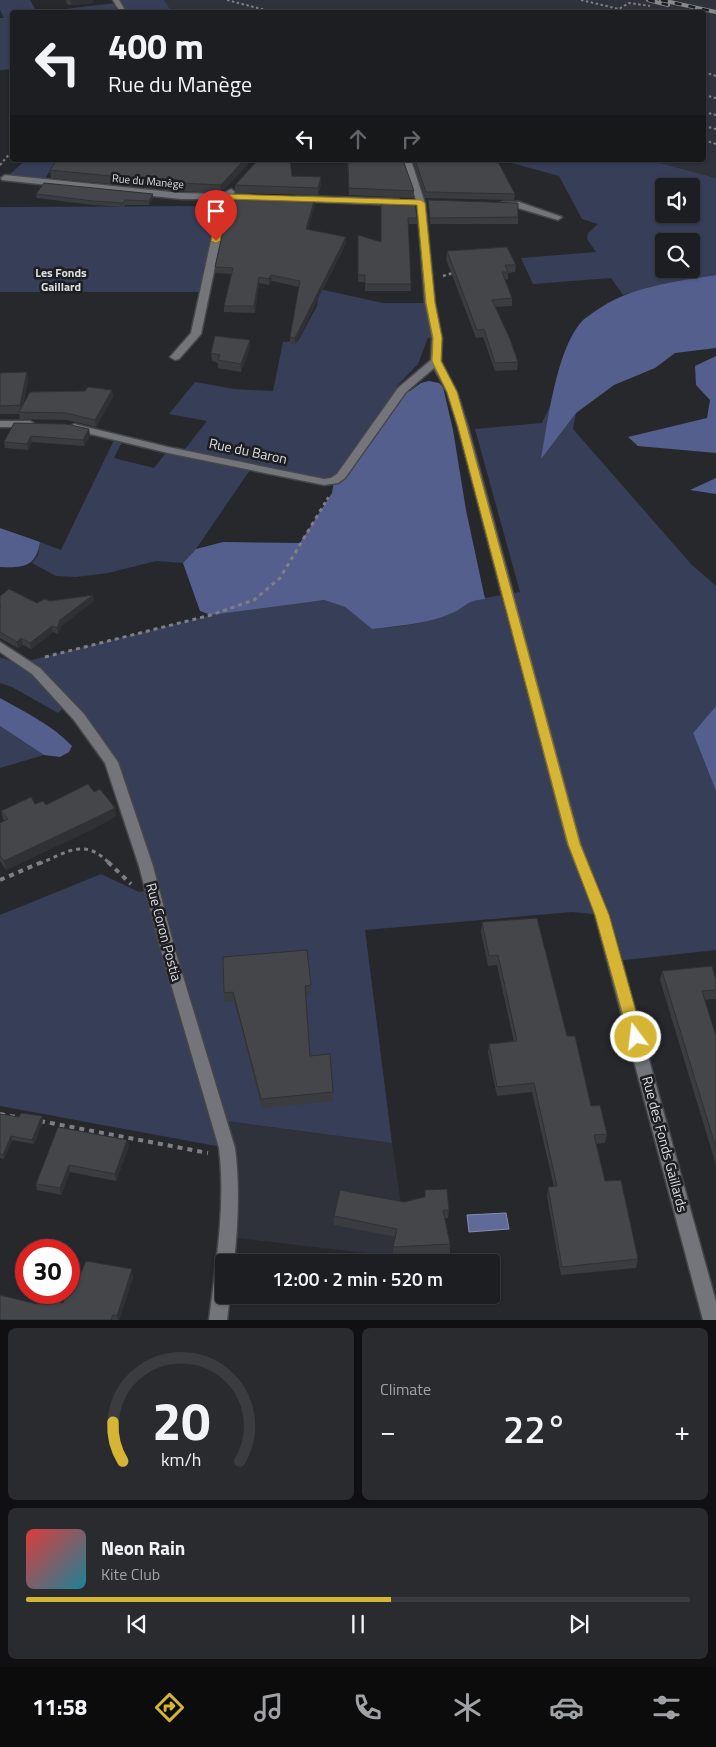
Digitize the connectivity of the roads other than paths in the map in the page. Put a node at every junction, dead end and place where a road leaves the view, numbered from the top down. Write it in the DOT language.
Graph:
graph roads {
  1 [pos="407,162"];
  2 [pos="5,178"];
  3 [pos="238,184"];
  4 [pos="225,196"];
  5 [pos="254,197"];
  6 [pos="292,199"];
  7 [pos="417,203"];
  8 [pos="490,205"];
  9 [pos="558,217"];
  10 [pos="175,357"];
  11 [pos="436,361"];
  12 [pos="43,423"];
  13 [pos="0,424"];
  14 [pos="67,425"];
  15 [pos="0,646"];
  16 [pos="226,1254"];
  17 [pos="220,1304"];
  18 [pos="218,1320"];
  19 [pos="712,1320"];
  1 -- 7 [label="street, Rue des Fonds Gaillards"];
  2 -- 4 [label="street, Rue du Manège"];
  3 -- 4 [label="street"];
  4 -- 5 [label="street, Rue du Manège"];
  4 -- 10 [label="street"];
  6 -- 7 [label="street"];
  7 -- 11 [label="street, Rue des Fonds Gaillards"];
  8 -- 9 [label="street"];
  11 -- 14 [label="street, Rue du Baron"];
  11 -- 19 [label="street, Rue des Fonds Gaillards"];
  12 -- 13 [label="street"];
  15 -- 16 [label="street, Rue Coron Postia"];
  17 -- 18 [label="street"];
}
